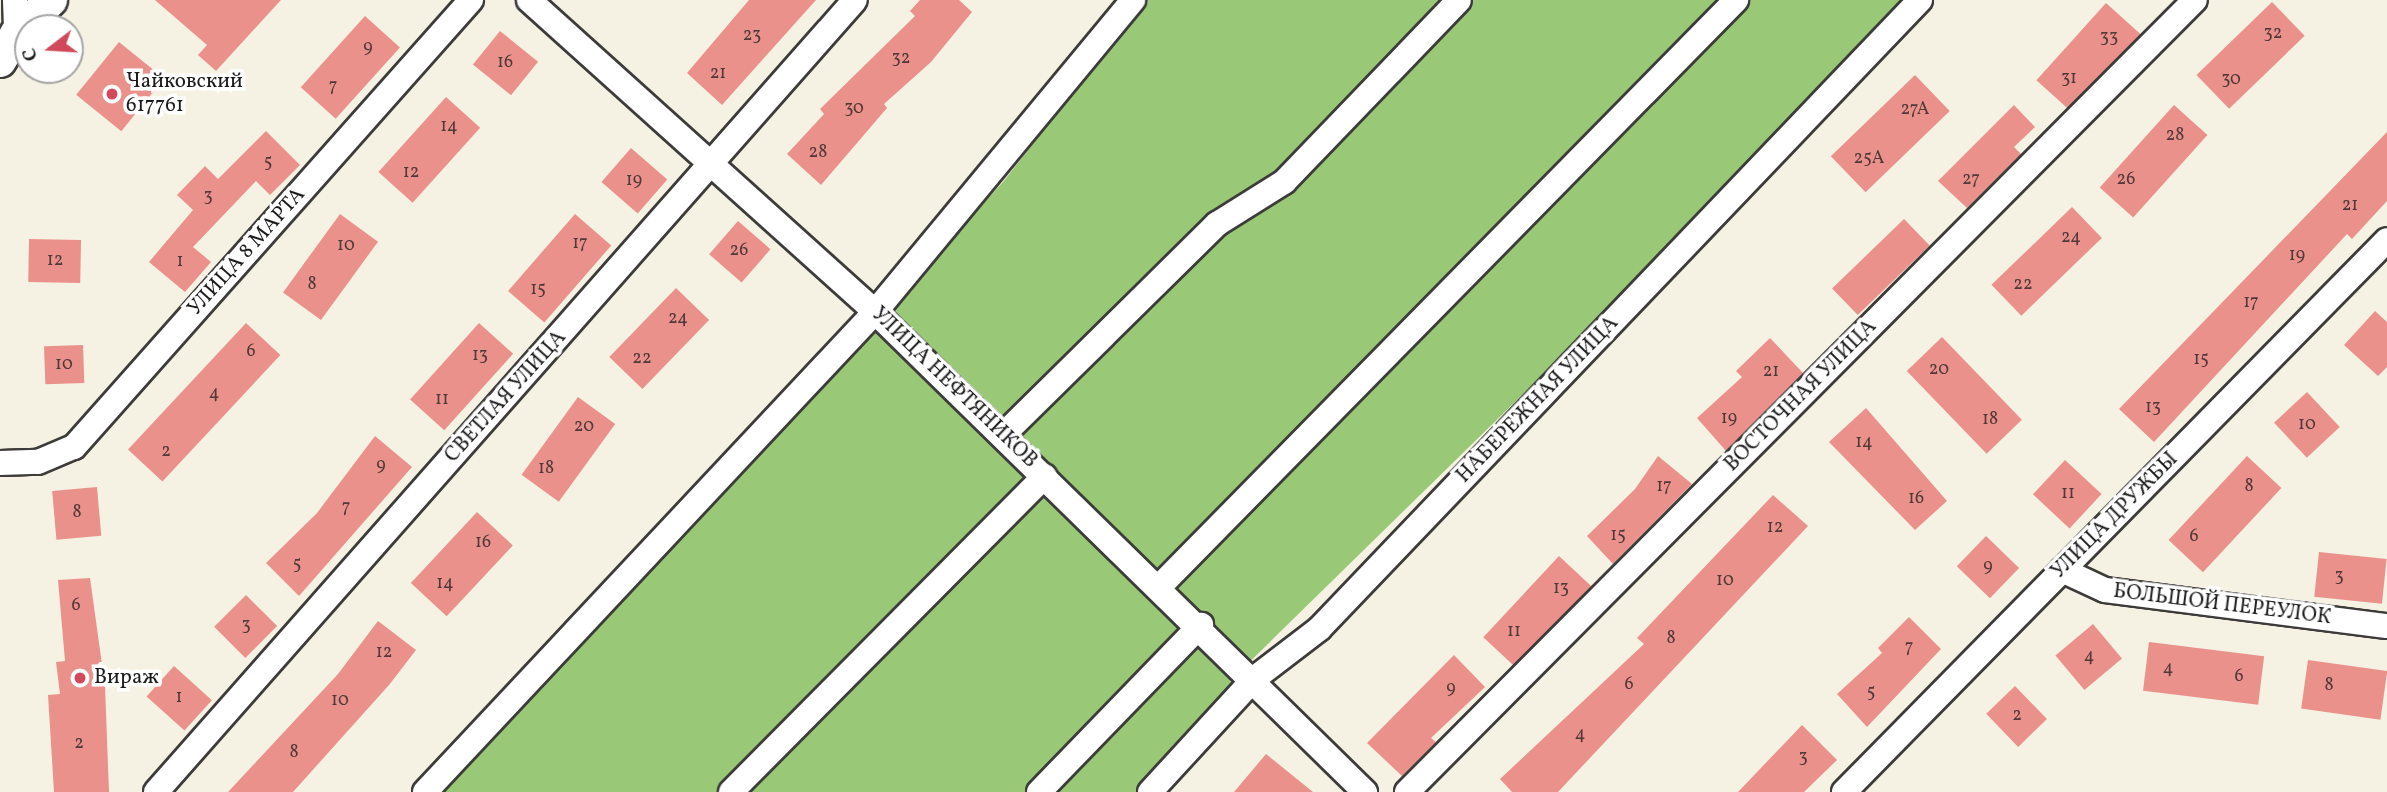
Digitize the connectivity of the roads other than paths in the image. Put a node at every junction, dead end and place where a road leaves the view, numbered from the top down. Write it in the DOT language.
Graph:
graph roads {
  1 [pos="51,0"];
  2 [pos="471,0"];
  3 [pos="529,0"];
  4 [pos="855,0"];
  5 [pos="1133,0"];
  6 [pos="1460,0"];
  7 [pos="1736,0"];
  8 [pos="1920,0"];
  9 [pos="2194,0"];
  10 [pos="37,14"];
  11 [pos="14,37"];
  12 [pos="0,61"];
  13 [pos="714,161"];
  14 [pos="2383,252"];
  15 [pos="875,312"];
  16 [pos="1003,435"];
  17 [pos="0,463"];
  18 [pos="1045,476"];
  19 [pos="2062,569"];
  20 [pos="1160,586"];
  21 [pos="1200,625"];
  22 [pos="2387,625"];
  23 [pos="1255,678"];
  24 [pos="156,792"];
  25 [pos="425,792"];
  26 [pos="732,792"];
  27 [pos="1039,792"];
  28 [pos="1150,792"];
  29 [pos="1365,792"];
  30 [pos="1407,792"];
  31 [pos="1843,792"];
  1 -- 10 [label="main road"];
  2 -- 17 [label="street, УЛИЦА 8 МАРТА"];
  3 -- 13 [label="street, УЛИЦА НЕФТЯНИКОВ"];
  4 -- 13 [label="street, СВЕТЛАЯ УЛИЦА"];
  5 -- 15 [label="street"];
  6 -- 16 [label="street"];
  7 -- 20 [label="street"];
  8 -- 23 [label="street, НАБЕРЕЖНАЯ УЛИЦА"];
  9 -- 30 [label="street, ВОСТОЧНАЯ УЛИЦА"];
  11 -- 12 [label="main road"];
  13 -- 15 [label="street, УЛИЦА НЕФТЯНИКОВ"];
  13 -- 24 [label="street, СВЕТЛАЯ УЛИЦА"];
  14 -- 19 [label="street, УЛИЦА ДРУЖБЫ"];
  15 -- 16 [label="street, УЛИЦА НЕФТЯНИКОВ"];
  15 -- 25 [label="street"];
  16 -- 18 [label="street, УЛИЦА НЕФТЯНИКОВ"];
  18 -- 20 [label="street, УЛИЦА НЕФТЯНИКОВ"];
  18 -- 26 [label="street"];
  19 -- 22 [label="street, БОЛЬШОЙ ПЕРЕУЛОК"];
  19 -- 31 [label="street, УЛИЦА ДРУЖБЫ"];
  20 -- 21 [label="street, УЛИЦА НЕФТЯНИКОВ"];
  21 -- 23 [label="street, УЛИЦА НЕФТЯНИКОВ"];
  21 -- 27 [label="street"];
  23 -- 28 [label="street, НАБЕРЕЖНАЯ УЛИЦА"];
  23 -- 29 [label="street, УЛИЦА НЕФТЯНИКОВ"];
}
